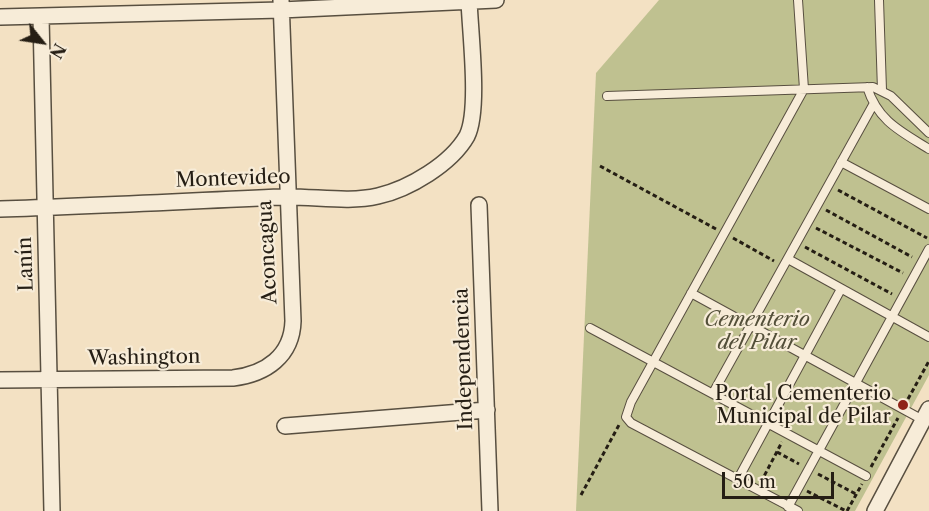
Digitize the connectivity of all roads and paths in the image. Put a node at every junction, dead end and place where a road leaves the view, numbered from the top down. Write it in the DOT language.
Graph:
graph roads {
  1 [pos="496,0"];
  2 [pos="798,0"];
  3 [pos="879,0"];
  4 [pos="469,2"];
  5 [pos="281,5"];
  6 [pos="0,17"];
  7 [pos="41,17"];
  8 [pos="867,87"];
  9 [pos="804,89"];
  10 [pos="882,90"];
  11 [pos="607,96"];
  12 [pos="873,105"];
  13 [pos="929,133"];
  14 [pos="929,149"];
  15 [pos="842,162"];
  16 [pos="600,166"];
  17 [pos="829,185"];
  18 [pos="286,197"];
  19 [pos="479,205"];
  20 [pos="817,205"];
  21 [pos="45,208"];
  22 [pos="0,209"];
  23 [pos="929,209"];
  24 [pos="807,223"];
  25 [pos="724,234"];
  26 [pos="929,239"];
  27 [pos="797,242"];
  28 [pos="929,249"];
  29 [pos="786,262"];
  30 [pos="922,262"];
  31 [pos="913,278"];
  32 [pos="841,289"];
  33 [pos="691,293"];
  34 [pos="901,299"];
  35 [pos="892,316"];
  36 [pos="751,326"];
  37 [pos="590,328"];
  38 [pos="929,337"];
  39 [pos="279,355"];
  40 [pos="805,356"];
  41 [pos="654,361"];
  42 [pos="929,361"];
  43 [pos="0,380"];
  44 [pos="51,380"];
  45 [pos="855,383"];
  46 [pos="713,393"];
  47 [pos="903,409"];
  48 [pos="487,410"];
  49 [pos="627,410"];
  50 [pos="926,414"];
  51 [pos="768,423"];
  52 [pos="285,426"];
  53 [pos="787,433"];
  54 [pos="818,450"];
  55 [pos="866,476"];
  56 [pos="738,479"];
  57 [pos="798,486"];
  58 [pos="757,489"];
  59 [pos="581,495"];
  60 [pos="789,508"];
  61 [pos="52,511"];
  62 [pos="490,511"];
  63 [pos="798,511"];
  64 [pos="846,511"];
  65 [pos="875,511"];
  1 -- 4 [label="street"];
  2 -- 9 [label="lane"];
  3 -- 10 [label="lane"];
  4 -- 5 [label="street"];
  4 -- 18 [label="street, Montevideo"];
  5 -- 7 [label="street"];
  5 -- 18 [label="street, Aconcagua"];
  6 -- 7 [label="street"];
  7 -- 21 [label="street, Lanín"];
  8 -- 9 [label="lane"];
  8 -- 10 [label="lane"];
  8 -- 12 [label="lane"];
  9 -- 11 [label="lane"];
  9 -- 25 [label="lane"];
  10 -- 13 [label="lane"];
  12 -- 14 [label="lane"];
  12 -- 15 [label="lane"];
  15 -- 17 [label="lane"];
  15 -- 23 [label="lane"];
  16 -- 25 [label="path"];
  17 -- 20 [label="lane"];
  17 -- 26 [label="path"];
  18 -- 21 [label="street, Montevideo"];
  18 -- 39 [label="street, Aconcagua"];
  19 -- 48 [label="street, Independencia"];
  20 -- 24 [label="lane"];
  20 -- 30 [label="path"];
  21 -- 22 [label="street, Montevideo"];
  21 -- 44 [label="street, Lanín"];
  24 -- 27 [label="lane"];
  24 -- 31 [label="path"];
  25 -- 29 [label="path"];
  25 -- 33 [label="lane"];
  27 -- 29 [label="lane"];
  27 -- 34 [label="path"];
  28 -- 30 [label="lane"];
  29 -- 32 [label="lane"];
  29 -- 36 [label="lane"];
  30 -- 31 [label="lane"];
  31 -- 34 [label="lane"];
  32 -- 35 [label="lane"];
  32 -- 40 [label="lane"];
  33 -- 36 [label="lane"];
  33 -- 41 [label="lane"];
  34 -- 35 [label="lane"];
  35 -- 38 [label="lane"];
  35 -- 45 [label="lane"];
  36 -- 40 [label="lane"];
  36 -- 46 [label="lane"];
  37 -- 41 [label="lane"];
  39 -- 44 [label="street, Washington"];
  40 -- 45 [label="lane"];
  40 -- 51 [label="lane"];
  41 -- 46 [label="lane"];
  41 -- 49 [label="lane"];
  42 -- 47 [label="path"];
  43 -- 44 [label="street, Washington"];
  44 -- 61 [label="street, Lanín"];
  45 -- 47 [label="lane"];
  45 -- 54 [label="lane"];
  46 -- 51 [label="lane"];
  47 -- 50 [label="lane"];
  47 -- 55 [label="path"];
  48 -- 52 [label="street"];
  48 -- 62 [label="street, Independencia"];
  49 -- 56 [label="lane"];
  49 -- 59 [label="path"];
  50 -- 65 [label="street"];
  51 -- 53 [label="lane"];
  51 -- 56 [label="lane"];
  53 -- 54 [label="lane"];
  53 -- 58 [label="path"];
  54 -- 55 [label="lane"];
  54 -- 57 [label="lane"];
  55 -- 64 [label="path"];
  56 -- 58 [label="lane"];
  57 -- 60 [label="lane"];
  57 -- 64 [label="path"];
  58 -- 60 [label="lane"];
  60 -- 63 [label="lane"];
}
